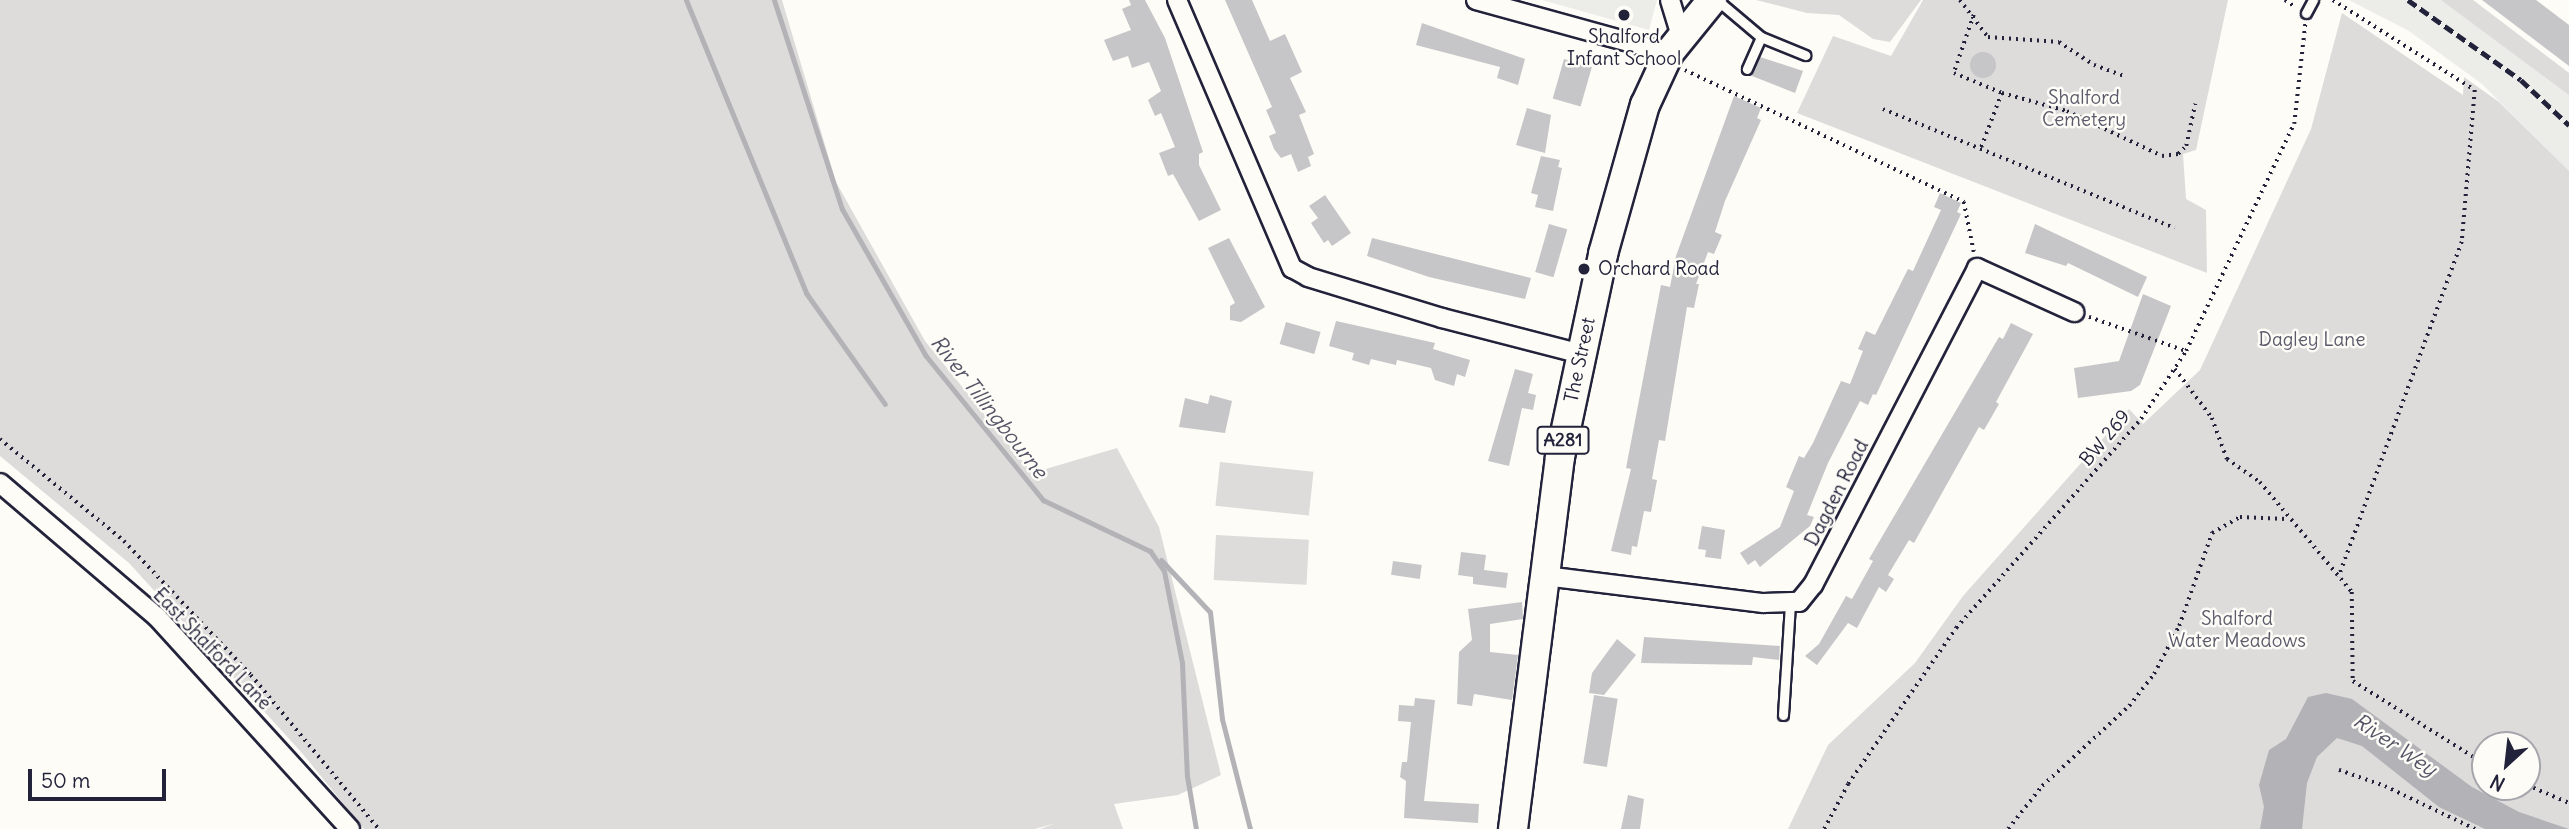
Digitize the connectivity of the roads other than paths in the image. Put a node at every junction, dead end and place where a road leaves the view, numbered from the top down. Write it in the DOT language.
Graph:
graph roads {
  1 [pos="1177,0"];
  2 [pos="1476,0"];
  3 [pos="1671,0"];
  4 [pos="1714,0"];
  5 [pos="2313,0"];
  6 [pos="2306,13"];
  7 [pos="1760,37"];
  8 [pos="1672,50"];
  9 [pos="1805,55"];
  10 [pos="1747,68"];
  11 [pos="2074,312"];
  12 [pos="1581,354"];
  13 [pos="0,483"];
  14 [pos="1545,576"];
  15 [pos="1790,603"];
  16 [pos="1783,715"];
  17 [pos="350,829"];
  18 [pos="1513,829"];
  1 -- 12 [label="street"];
  2 -- 8 [label="street"];
  3 -- 8 [label="street"];
  4 -- 7 [label="lane"];
  4 -- 8 [label="main road, The Street / A281"];
  5 -- 6 [label="lane"];
  7 -- 9 [label="lane"];
  7 -- 10 [label="lane"];
  8 -- 12 [label="main road, The Street / A281"];
  11 -- 15 [label="street, Dagden Road"];
  12 -- 14 [label="main road, The Street / A281"];
  13 -- 17 [label="street, East Shalford Lane"];
  14 -- 15 [label="street"];
  14 -- 18 [label="main road, The Street / A281"];
  15 -- 16 [label="lane"];
}
